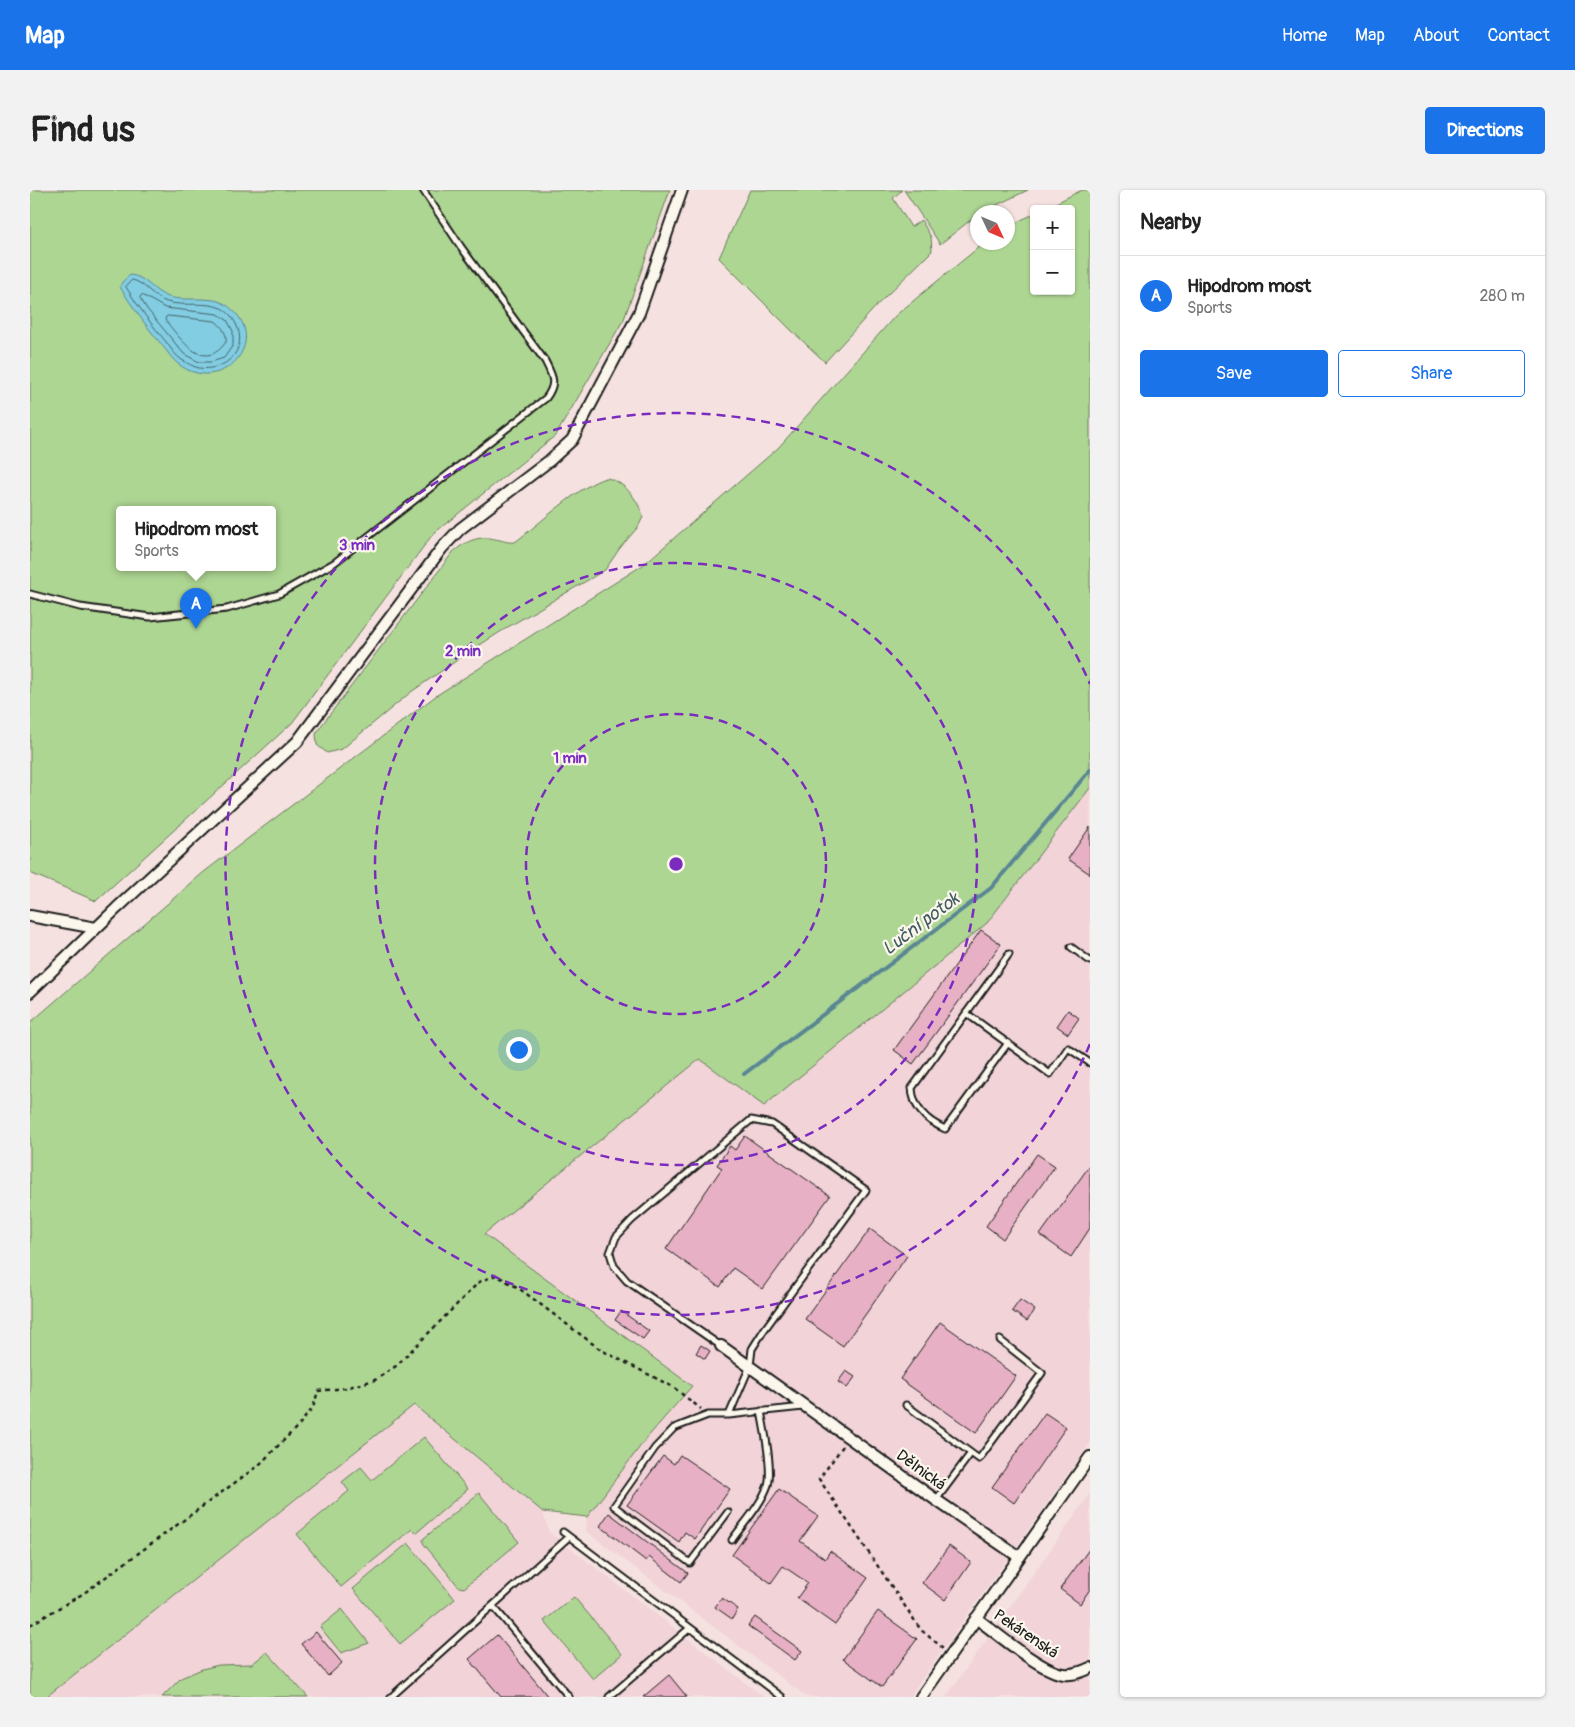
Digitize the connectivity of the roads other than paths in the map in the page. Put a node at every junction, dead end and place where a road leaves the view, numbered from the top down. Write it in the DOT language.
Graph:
graph roads {
  1 [pos="423,190"];
  2 [pos="682,190"];
  3 [pos="30,594"];
  4 [pos="30,916"];
  5 [pos="96,928"];
  6 [pos="1071,947"];
  7 [pos="1009,954"];
  8 [pos="1090,961"];
  9 [pos="30,992"];
  10 [pos="966,1013"];
  11 [pos="1008,1043"];
  12 [pos="1090,1063"];
  13 [pos="1000,1340"];
  14 [pos="721,1346"];
  15 [pos="750,1366"];
  16 [pos="906,1405"];
  17 [pos="806,1406"];
  18 [pos="761,1411"];
  19 [pos="729,1415"];
  20 [pos="971,1453"];
  21 [pos="1090,1457"];
  22 [pos="936,1500"];
  23 [pos="728,1512"];
  24 [pos="563,1532"];
  25 [pos="569,1537"];
  26 [pos="732,1540"];
  27 [pos="1019,1557"];
  28 [pos="493,1606"];
  29 [pos="976,1618"];
  30 [pos="690,1628"];
  31 [pos="1090,1668"];
  32 [pos="613,1696"];
  33 [pos="391,1697"];
  34 [pos="568,1697"];
  35 [pos="782,1697"];
  36 [pos="920,1697"];
  1 -- 3 [label="lane"];
  2 -- 5 [label="street"];
  4 -- 5 [label="street"];
  5 -- 9 [label="street"];
  6 -- 8 [label="lane"];
  7 -- 10 [label="lane"];
  10 -- 11 [label="lane"];
  10 -- 11 [label="lane"];
  11 -- 12 [label="lane"];
  13 -- 20 [label="lane"];
  14 -- 15 [label="street, Dělnická"];
  14 -- 15 [label="lane"];
  15 -- 17 [label="street, Dělnická"];
  15 -- 19 [label="lane"];
  16 -- 20 [label="lane"];
  17 -- 18 [label="lane"];
  17 -- 22 [label="street, Dělnická"];
  18 -- 19 [label="lane"];
  18 -- 26 [label="lane"];
  19 -- 23 [label="lane"];
  20 -- 22 [label="lane"];
  21 -- 27 [label="street"];
  22 -- 27 [label="street, Dělnická"];
  24 -- 25 [label="lane"];
  25 -- 28 [label="lane"];
  25 -- 30 [label="lane"];
  27 -- 29 [label="street"];
  28 -- 33 [label="lane"];
  28 -- 34 [label="lane"];
  29 -- 31 [label="street, Pekárenská"];
  29 -- 36 [label="street"];
  30 -- 32 [label="lane"];
  30 -- 35 [label="lane"];
}
